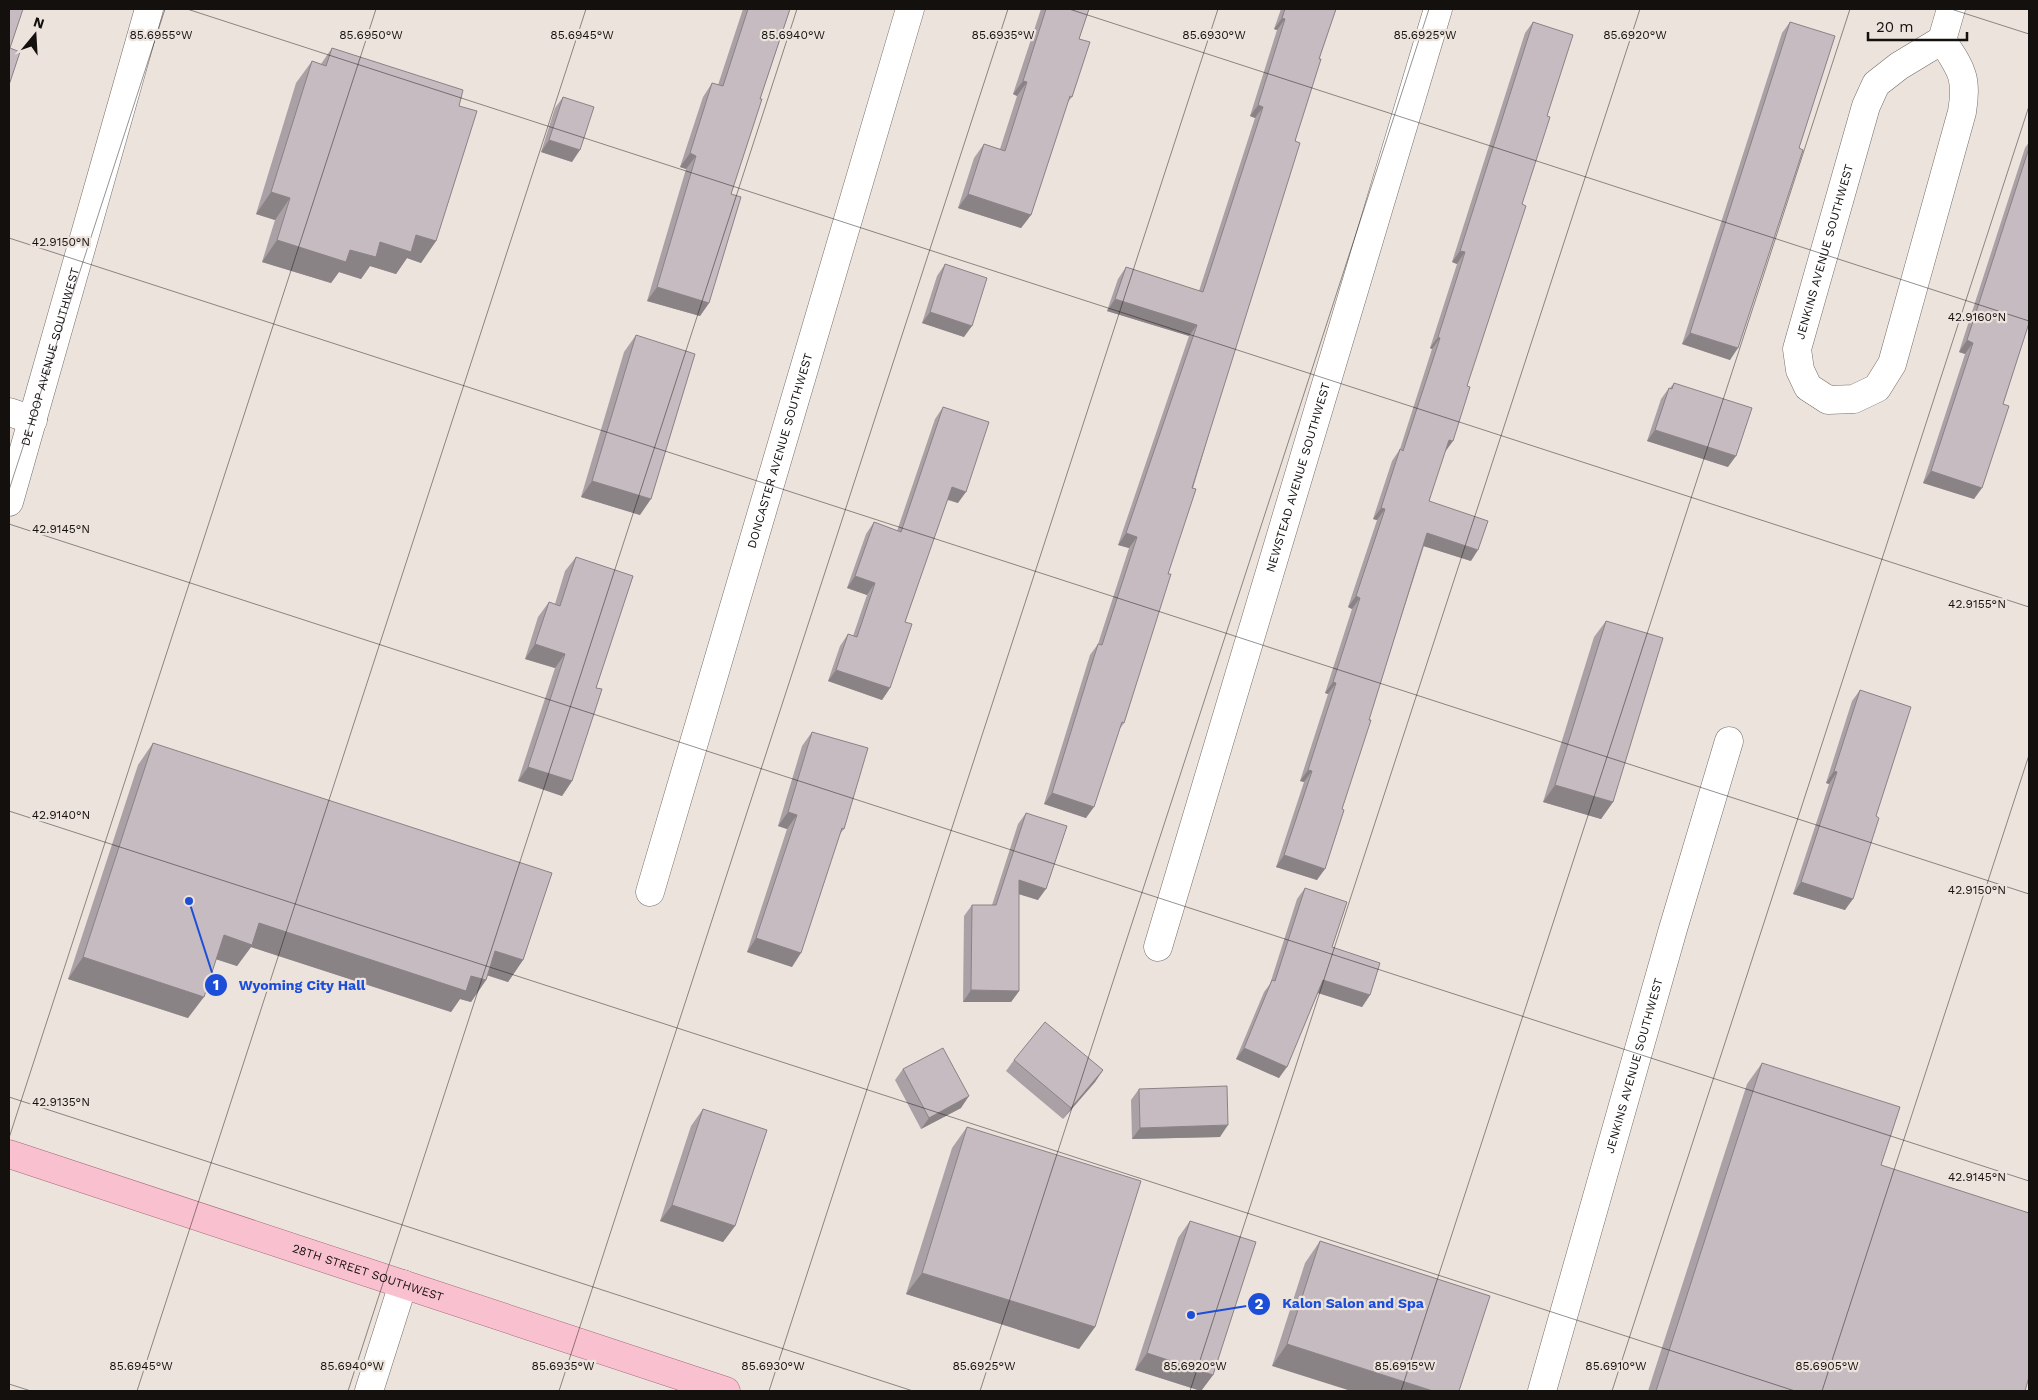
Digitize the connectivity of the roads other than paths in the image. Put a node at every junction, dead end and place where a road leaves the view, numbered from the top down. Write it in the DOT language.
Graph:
graph roads {
  1 [pos="149,9"];
  2 [pos="910,9"];
  3 [pos="1438,9"];
  4 [pos="1951,9"];
  5 [pos="1942,40"];
  6 [pos="21,416"];
  7 [pos="9,502"];
  8 [pos="1729,742"];
  9 [pos="650,892"];
  10 [pos="1158,947"];
  11 [pos="9,1154"];
  12 [pos="403,1284"];
  13 [pos="369,1391"];
  14 [pos="726,1391"];
  15 [pos="1542,1391"];
  1 -- 6 [label="street, DE HOOP AVENUE SOUTHWEST"];
  2 -- 9 [label="street, DONCASTER AVENUE SOUTHWEST"];
  3 -- 10 [label="street, NEWSTEAD AVENUE SOUTHWEST"];
  4 -- 5 [label="street"];
  5 -- 5 [label="street, JENKINS AVENUE SOUTHWEST"];
  6 -- 7 [label="street, DE HOOP AVENUE SOUTHWEST"];
  8 -- 15 [label="street, JENKINS AVENUE SOUTHWEST"];
  11 -- 12 [label="main road, 28TH STREET SOUTHWEST"];
  12 -- 13 [label="street"];
  12 -- 14 [label="main road, 28TH STREET SOUTHWEST"];
}
